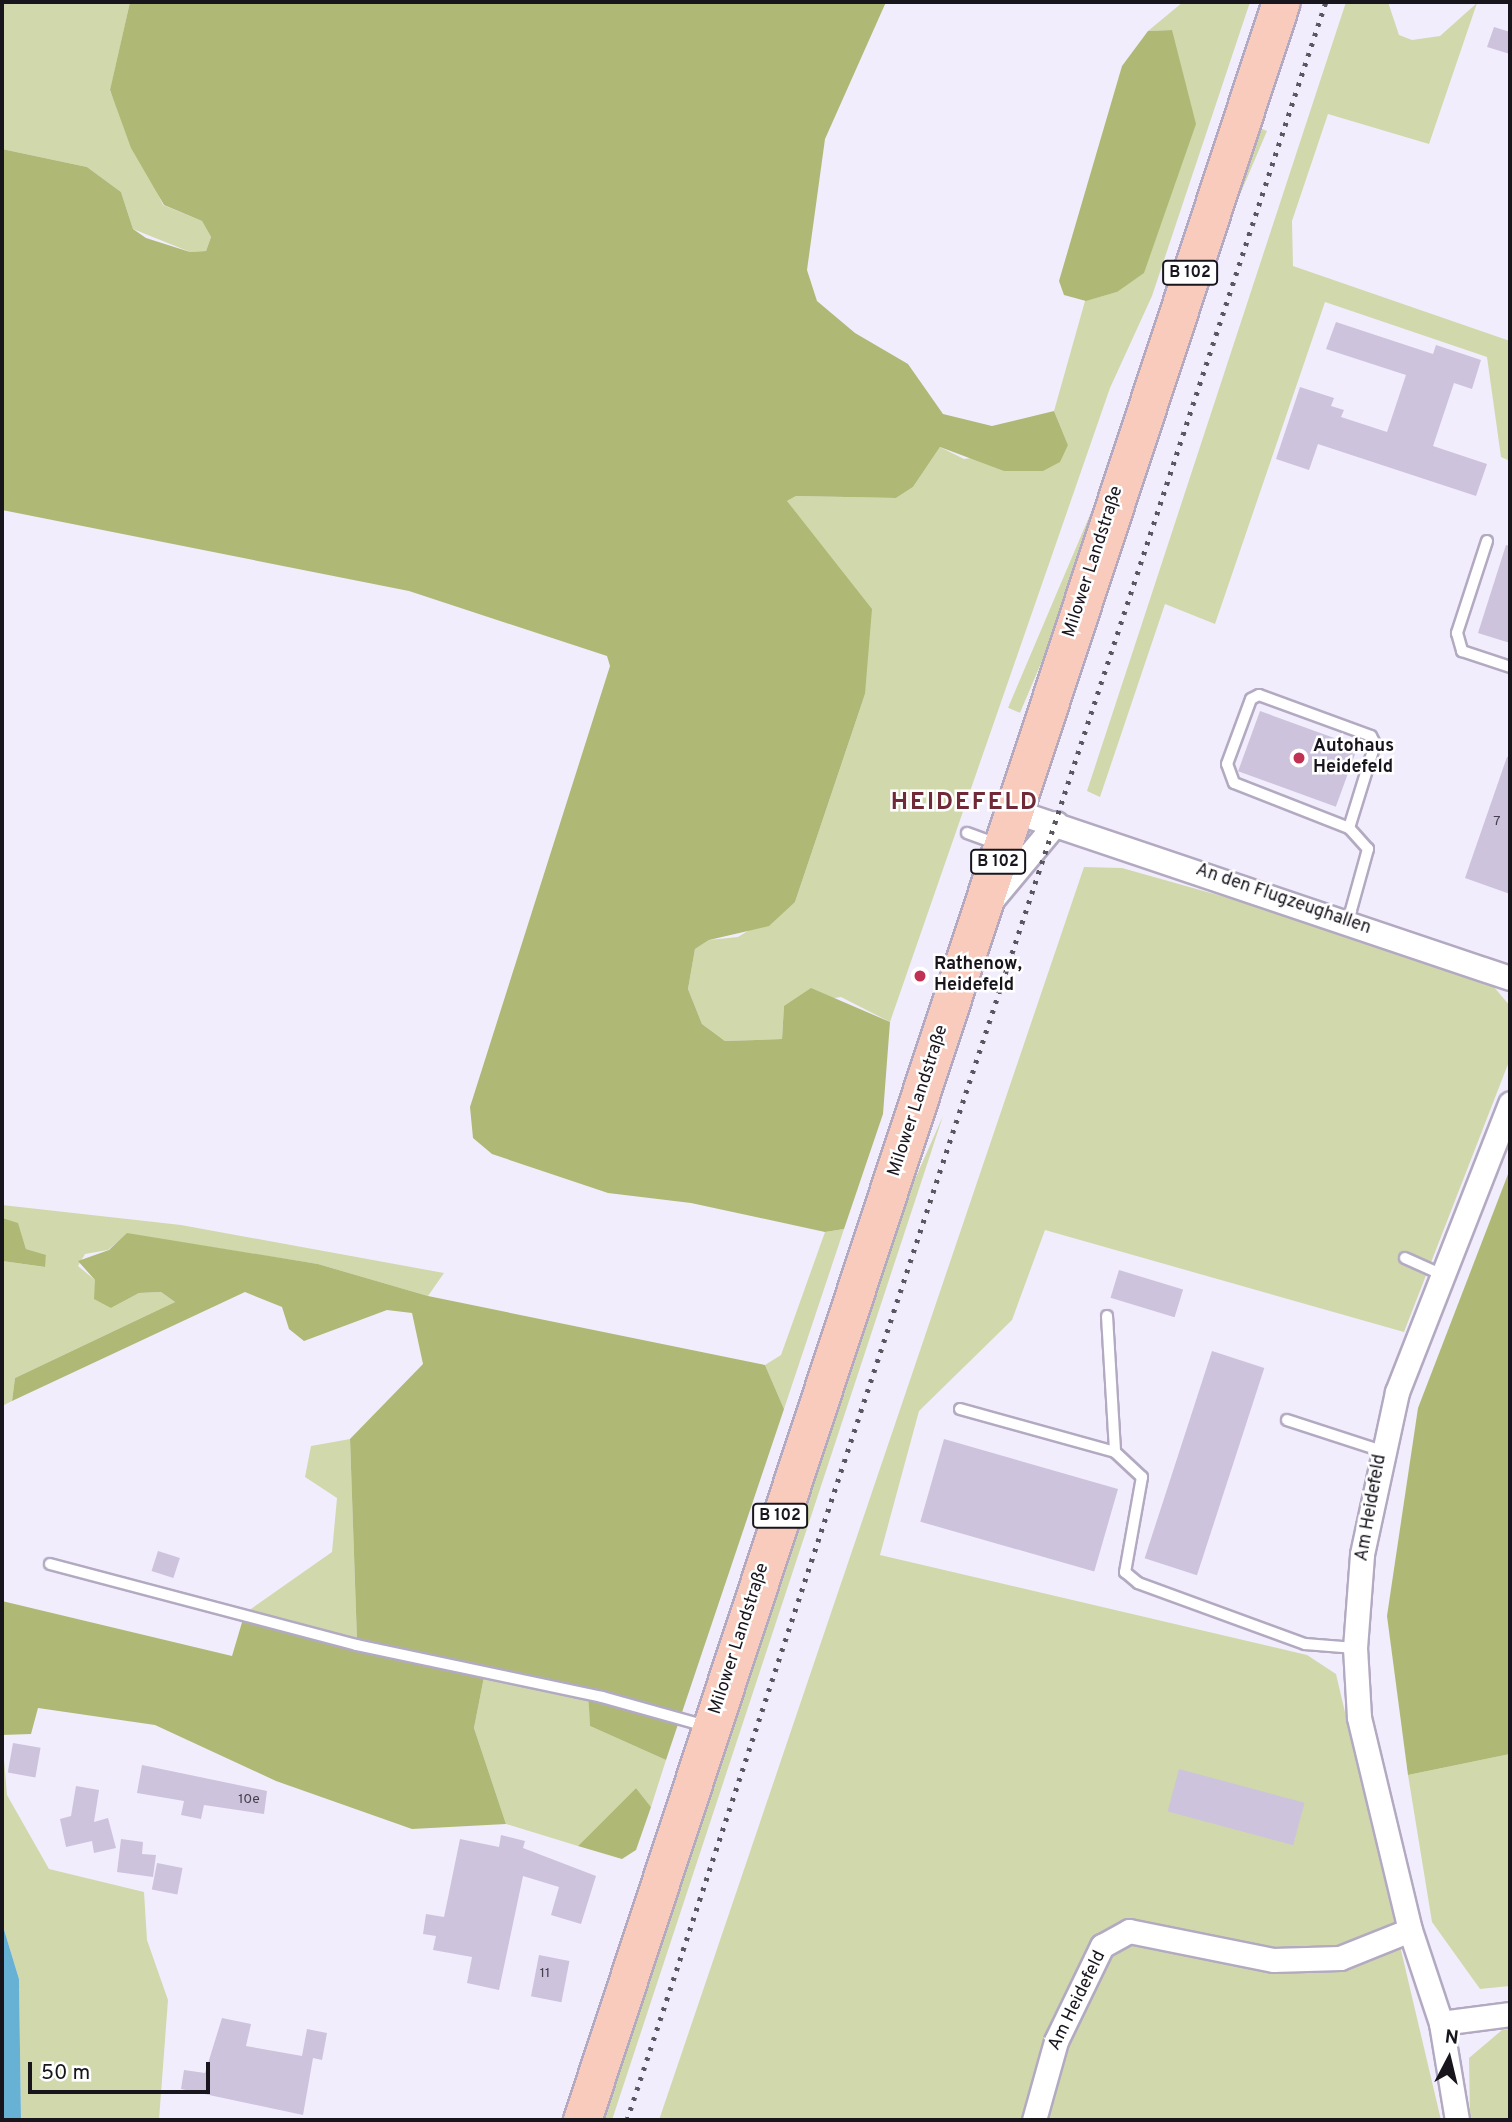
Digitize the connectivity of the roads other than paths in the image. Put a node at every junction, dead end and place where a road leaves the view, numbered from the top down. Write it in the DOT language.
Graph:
graph roads {
  1 [pos="1281,2"];
  2 [pos="1487,541"];
  3 [pos="1510,667"];
  4 [pos="1014,811"];
  5 [pos="1056,823"];
  6 [pos="1349,828"];
  7 [pos="967,833"];
  8 [pos="1003,847"];
  9 [pos="981,912"];
  10 [pos="1348,921"];
  11 [pos="1510,978"];
  12 [pos="1510,1103"];
  13 [pos="1405,1258"];
  14 [pos="1443,1275"];
  15 [pos="1107,1317"];
  16 [pos="960,1409"];
  17 [pos="1287,1420"];
  18 [pos="1382,1451"];
  19 [pos="1115,1452"];
  20 [pos="50,1564"];
  21 [pos="1355,1648"];
  22 [pos="711,1728"];
  23 [pos="1410,1930"];
  24 [pos="1510,2014"];
  25 [pos="1441,2023"];
  26 [pos="582,2120"];
  27 [pos="1034,2120"];
  28 [pos="1457,2120"];
  1 -- 4 [label="main road, Milower Landstraße / B 102"];
  2 -- 3 [label="lane"];
  4 -- 5 [label="street, An den Flugzeughallen"];
  4 -- 8 [label="main road, Milower Landstraße / B 102"];
  5 -- 9 [label="street"];
  5 -- 10 [label="street, An den Flugzeughallen"];
  6 -- 6 [label="lane"];
  6 -- 10 [label="lane"];
  7 -- 8 [label="lane"];
  8 -- 9 [label="main road, Milower Landstraße / B 102"];
  9 -- 22 [label="main road, Milower Landstraße / B 102"];
  10 -- 11 [label="street, An den Flugzeughallen"];
  12 -- 14 [label="street, Am Heidefeld"];
  13 -- 14 [label="lane"];
  14 -- 18 [label="street, Am Heidefeld"];
  15 -- 19 [label="lane"];
  16 -- 19 [label="lane"];
  17 -- 18 [label="lane"];
  18 -- 21 [label="street, Am Heidefeld"];
  19 -- 21 [label="lane"];
  20 -- 22 [label="lane"];
  21 -- 23 [label="street, Am Heidefeld"];
  22 -- 26 [label="main road, Milower Landstraße / B 102"];
  23 -- 25 [label="street, Am Heidefeld"];
  23 -- 27 [label="street, Am Heidefeld"];
  24 -- 25 [label="street"];
  25 -- 28 [label="street, Am Heidefeld"];
}
